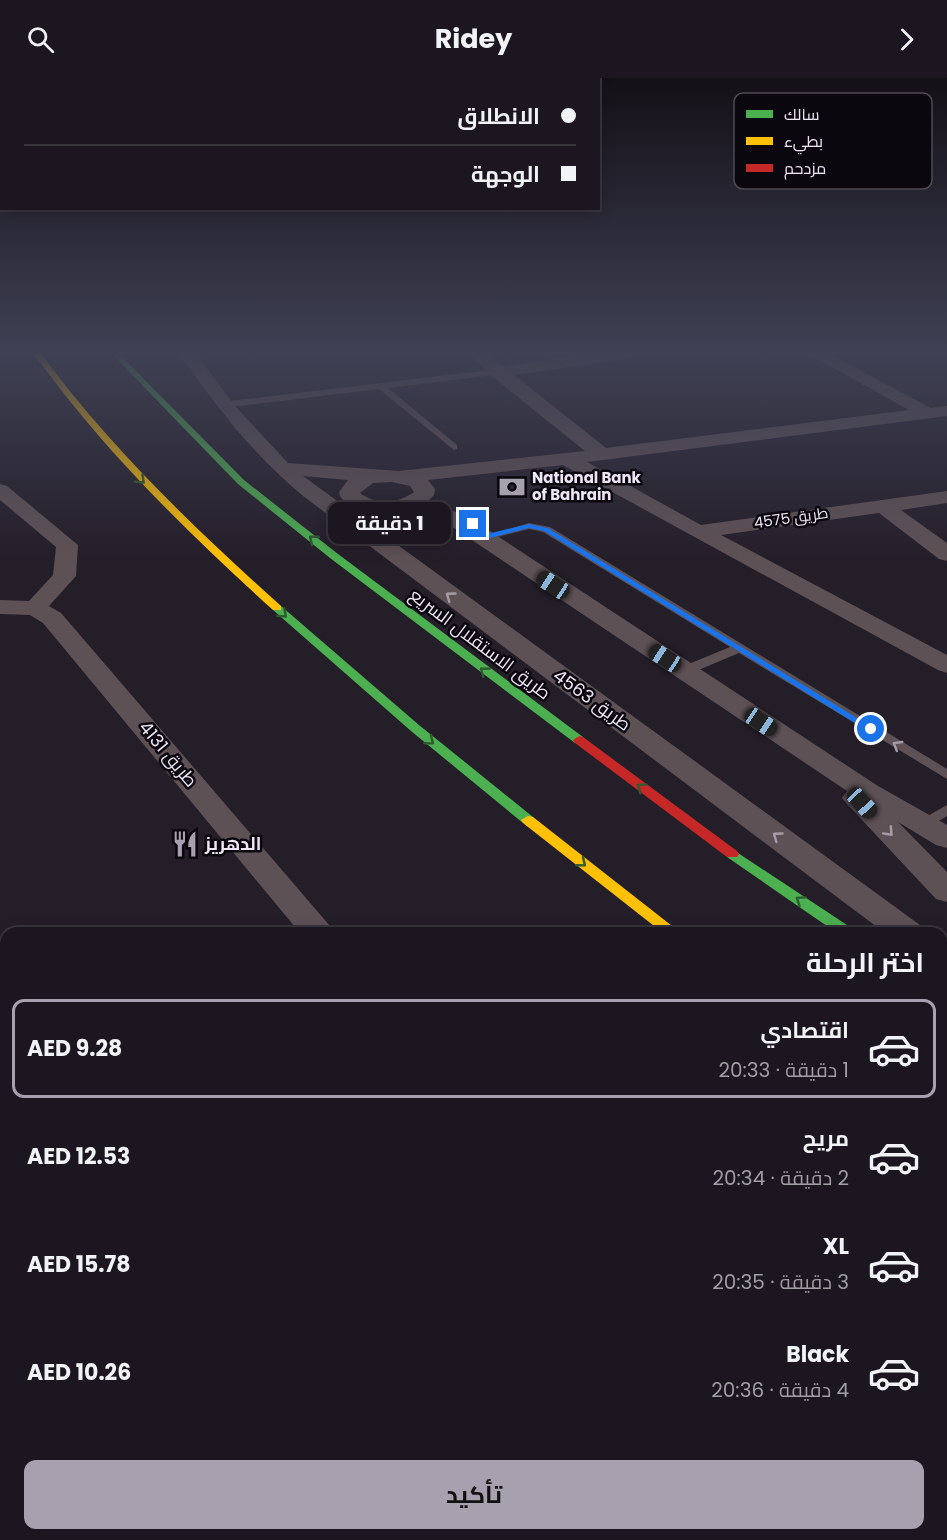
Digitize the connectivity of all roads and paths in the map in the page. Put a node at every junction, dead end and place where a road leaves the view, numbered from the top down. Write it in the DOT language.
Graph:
graph roads {
  1 [pos="89,422"];
  2 [pos="182,422"];
  3 [pos="236,422"];
  4 [pos="424,422"];
  5 [pos="561,422"];
  6 [pos="852,422"];
  7 [pos="454,447"];
  8 [pos="600,453"];
  9 [pos="565,458"];
  10 [pos="281,468"];
  11 [pos="487,469"];
  12 [pos="374,477"];
  13 [pos="401,477"];
  14 [pos="0,490"];
  15 [pos="424,492"];
  16 [pos="947,497"];
  17 [pos="398,506"];
  18 [pos="883,506"];
  19 [pos="699,532"];
  20 [pos="491,542"];
  21 [pos="384,547"];
  22 [pos="947,554"];
  23 [pos="0,607"];
  24 [pos="35,608"];
  25 [pos="737,649"];
  26 [pos="947,665"];
  27 [pos="684,671"];
  28 [pos="819,760"];
  29 [pos="947,776"];
  30 [pos="947,810"];
  31 [pos="934,832"];
  32 [pos="947,891"];
  33 [pos="314,927"];
  34 [pos="665,927"];
  35 [pos="839,927"];
  36 [pos="900,927"];
  1 -- 34 [label="main road, one-way"];
  35 -- 2 [label="main road, طريق الاستقلال السريع, one-way"];
  3 -- 10 [label="street, طريق 4563"];
  4 -- 7 [label="lane"];
  5 -- 8 [label="street"];
  6 -- 8 [label="street"];
  8 -- 9 [label="street"];
  9 -- 11 [label="street"];
  9 -- 19 [label="street"];
  10 -- 12 [label="street"];
  10 -- 21 [label="street, طريق 4563"];
  11 -- 13 [label="street"];
  11 -- 15 [label="street"];
  12 -- 13 [label="street"];
  12 -- 17 [label="street"];
  13 -- 15 [label="street"];
  14 -- 24 [label="street"];
  15 -- 17 [label="street"];
  15 -- 20 [label="street"];
  16 -- 18 [label="street, طريق 4575"];
  17 -- 20 [label="street"];
  17 -- 21 [label="street"];
  18 -- 19 [label="street, طريق 4575"];
  18 -- 22 [label="street"];
  19 -- 26 [label="street"];
  20 -- 25 [label="lane"];
  20 -- 27 [label="street"];
  36 -- 21 [label="street, طريق 4563, one-way"];
  23 -- 24 [label="street"];
  24 -- 33 [label="street, طريق 4131"];
  25 -- 27 [label="lane"];
  29 -- 25 [label="lane, one-way"];
  27 -- 28 [label="street"];
  28 -- 31 [label="street"];
  28 -- 32 [label="street, one-way"];
  30 -- 31 [label="lane"];
}
